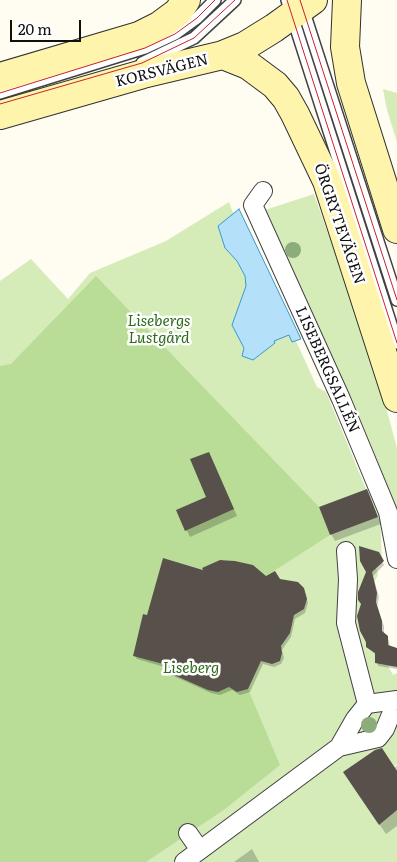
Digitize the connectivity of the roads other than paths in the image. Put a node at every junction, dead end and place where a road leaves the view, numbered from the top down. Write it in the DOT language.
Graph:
graph roads {
  1 [pos="186,0"];
  2 [pos="215,0"];
  3 [pos="234,0"];
  4 [pos="347,0"];
  5 [pos="299,5"];
  6 [pos="223,55"];
  7 [pos="137,57"];
  8 [pos="0,78"];
  9 [pos="0,93"];
  10 [pos="0,104"];
  11 [pos="0,115"];
  12 [pos="263,191"];
  13 [pos="397,229"];
  14 [pos="397,300"];
  15 [pos="397,343"];
  16 [pos="397,398"];
  17 [pos="346,550"];
  18 [pos="392,551"];
  19 [pos="397,700"];
  20 [pos="367,704"];
  21 [pos="339,747"];
  22 [pos="188,833"];
  23 [pos="200,850"];
  24 [pos="184,862"];
  1 -- 7 [label="main road, KORSVÄGEN"];
  2 -- 7 [label="lane"];
  3 -- 7 [label="lane"];
  4 -- 13 [label="main road"];
  5 -- 6 [label="main road, KORSVÄGEN"];
  5 -- 14 [label="lane"];
  5 -- 15 [label="lane"];
  6 -- 7 [label="main road, KORSVÄGEN"];
  6 -- 16 [label="main road, ÖRGRYTEVÄGEN"];
  7 -- 8 [label="main road, KORSVÄGEN"];
  7 -- 9 [label="lane"];
  7 -- 10 [label="lane"];
  7 -- 11 [label="main road, KORSVÄGEN"];
  12 -- 18 [label="street, LISEBERGSALLÉN"];
  17 -- 20 [label="street"];
  19 -- 20 [label="street"];
  19 -- 21 [label="street"];
  20 -- 21 [label="street"];
  21 -- 23 [label="street"];
  22 -- 23 [label="street"];
  23 -- 24 [label="street"];
}
